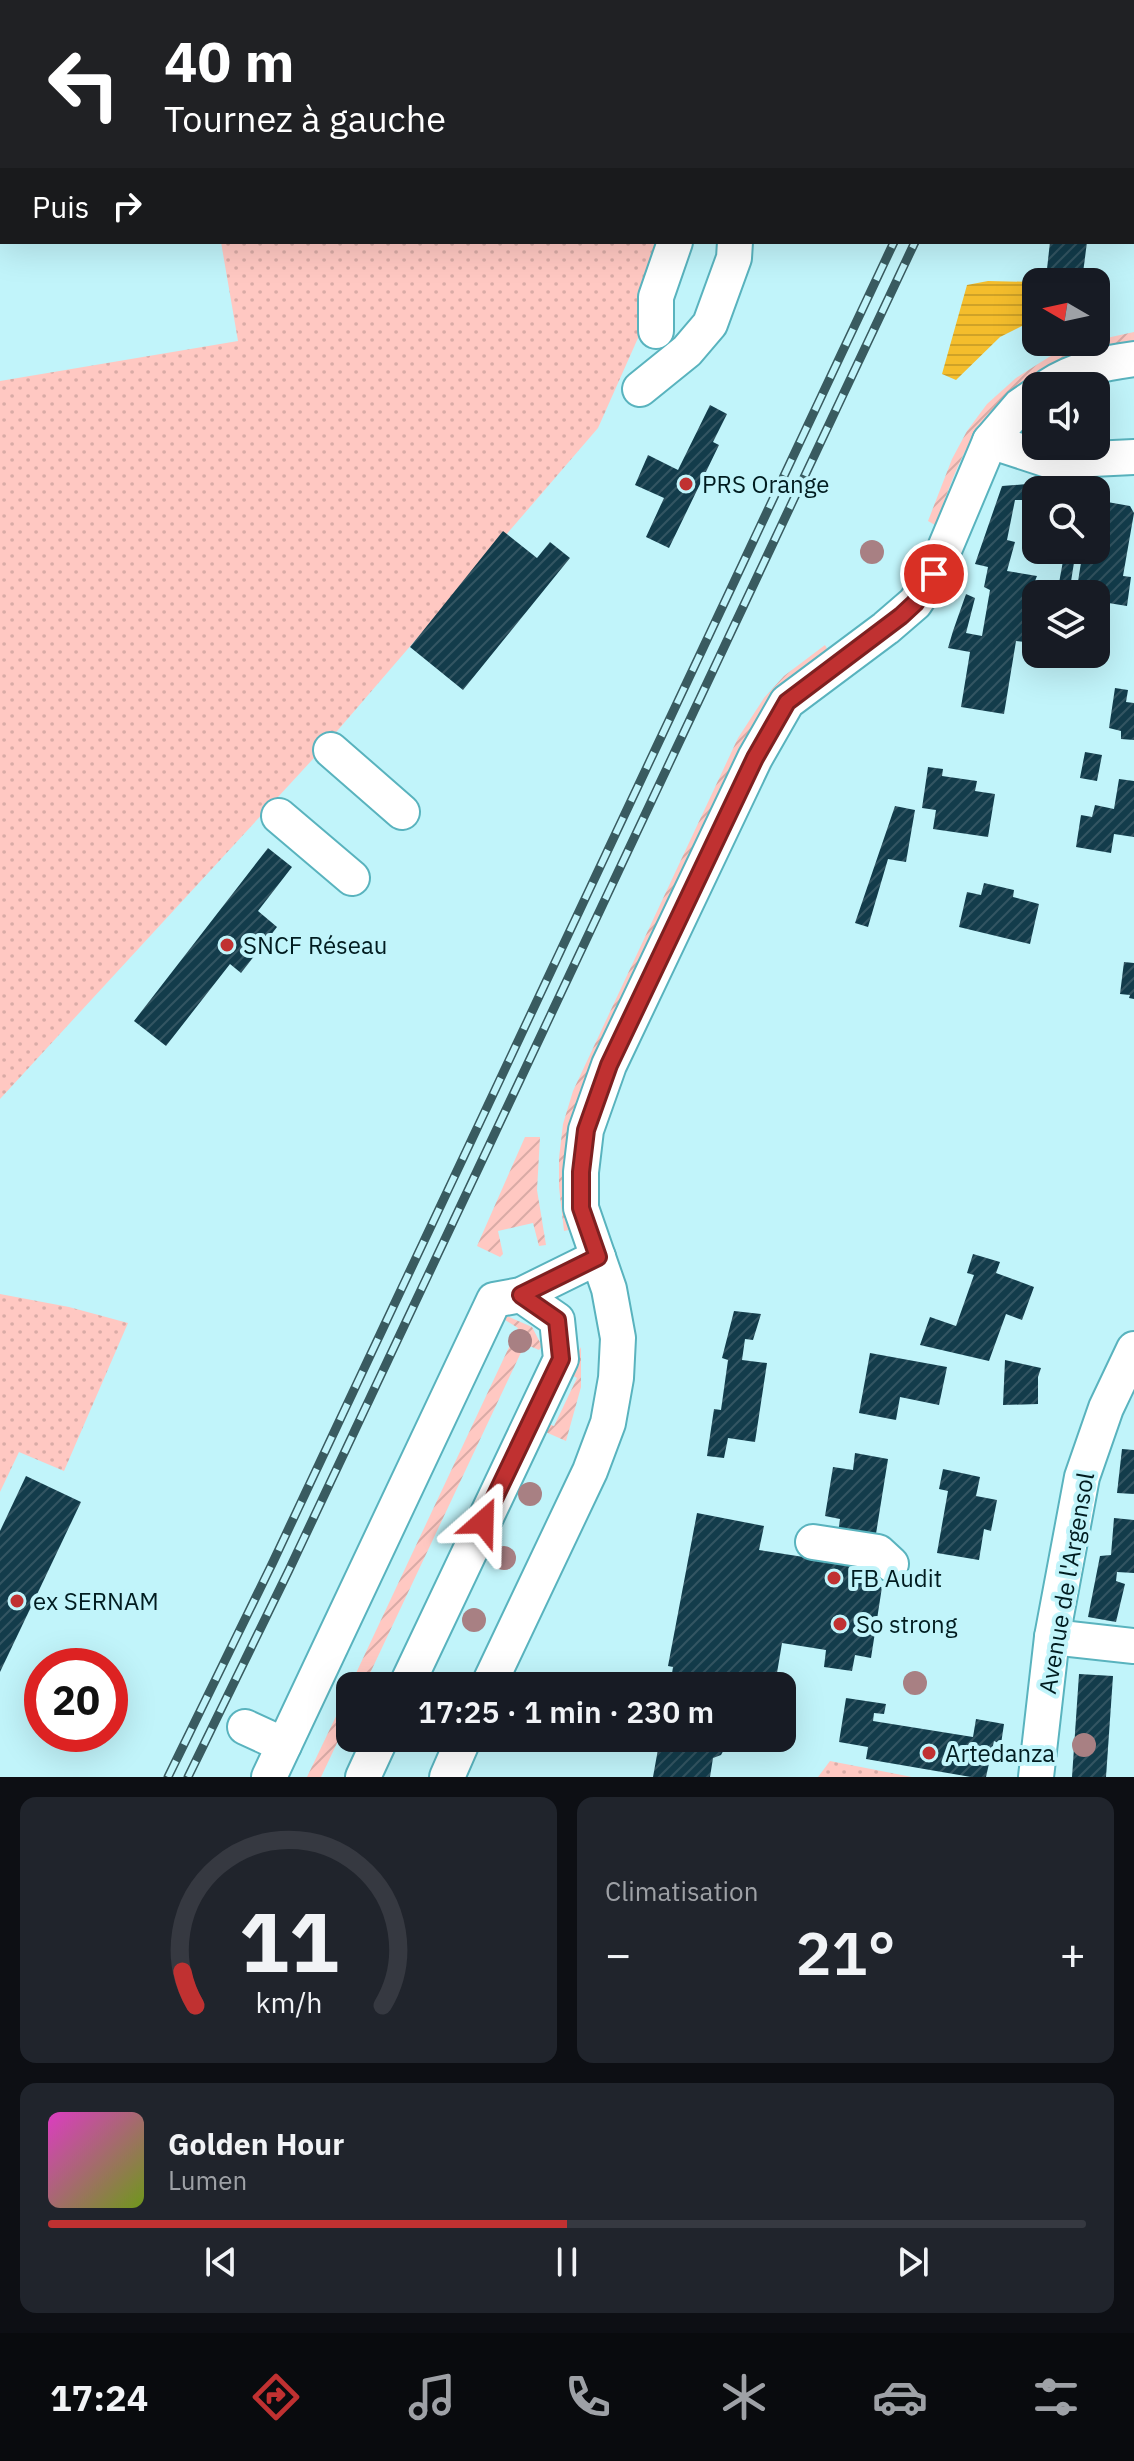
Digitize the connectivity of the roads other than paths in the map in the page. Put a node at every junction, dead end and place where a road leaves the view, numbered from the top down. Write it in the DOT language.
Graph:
graph roads {
  1 [pos="674,244"];
  2 [pos="735,244"];
  3 [pos="656,331"];
  4 [pos="1134,359"];
  5 [pos="1078,372"];
  6 [pos="640,389"];
  7 [pos="1022,405"];
  8 [pos="990,441"];
  9 [pos="1134,457"];
  10 [pos="331,750"];
  11 [pos="402,812"];
  12 [pos="279,816"];
  13 [pos="352,878"];
  14 [pos="598,1257"];
  15 [pos="521,1295"];
  16 [pos="1134,1349"];
  17 [pos="1120,1411"];
  18 [pos="813,1542"];
  19 [pos="891,1564"];
  20 [pos="1052,1637"];
  21 [pos="1134,1646"];
  22 [pos="413,1672"];
  23 [pos="495,1672"];
  24 [pos="245,1727"];
  25 [pos="284,1745"];
  26 [pos="375,1752"];
  27 [pos="458,1752"];
  28 [pos="269,1777"];
  29 [pos="363,1777"];
  30 [pos="447,1777"];
  31 [pos="1036,1777"];
  1 -- 3 [label="street"];
  2 -- 6 [label="street"];
  4 -- 5 [label="street"];
  7 -- 8 [label="street"];
  8 -- 9 [label="street"];
  8 -- 14 [label="street"];
  10 -- 11 [label="street"];
  12 -- 13 [label="street"];
  14 -- 15 [label="street"];
  14 -- 23 [label="street"];
  15 -- 22 [label="street"];
  15 -- 25 [label="street"];
  16 -- 17 [label="street, Avenue de l'Argensol"];
  17 -- 20 [label="street, Avenue de l'Argensol"];
  18 -- 19 [label="street"];
  20 -- 21 [label="street"];
  20 -- 31 [label="street, Avenue de l'Argensol"];
  24 -- 25 [label="street"];
  25 -- 28 [label="street"];
  26 -- 29 [label="street"];
  27 -- 30 [label="street"];
}
